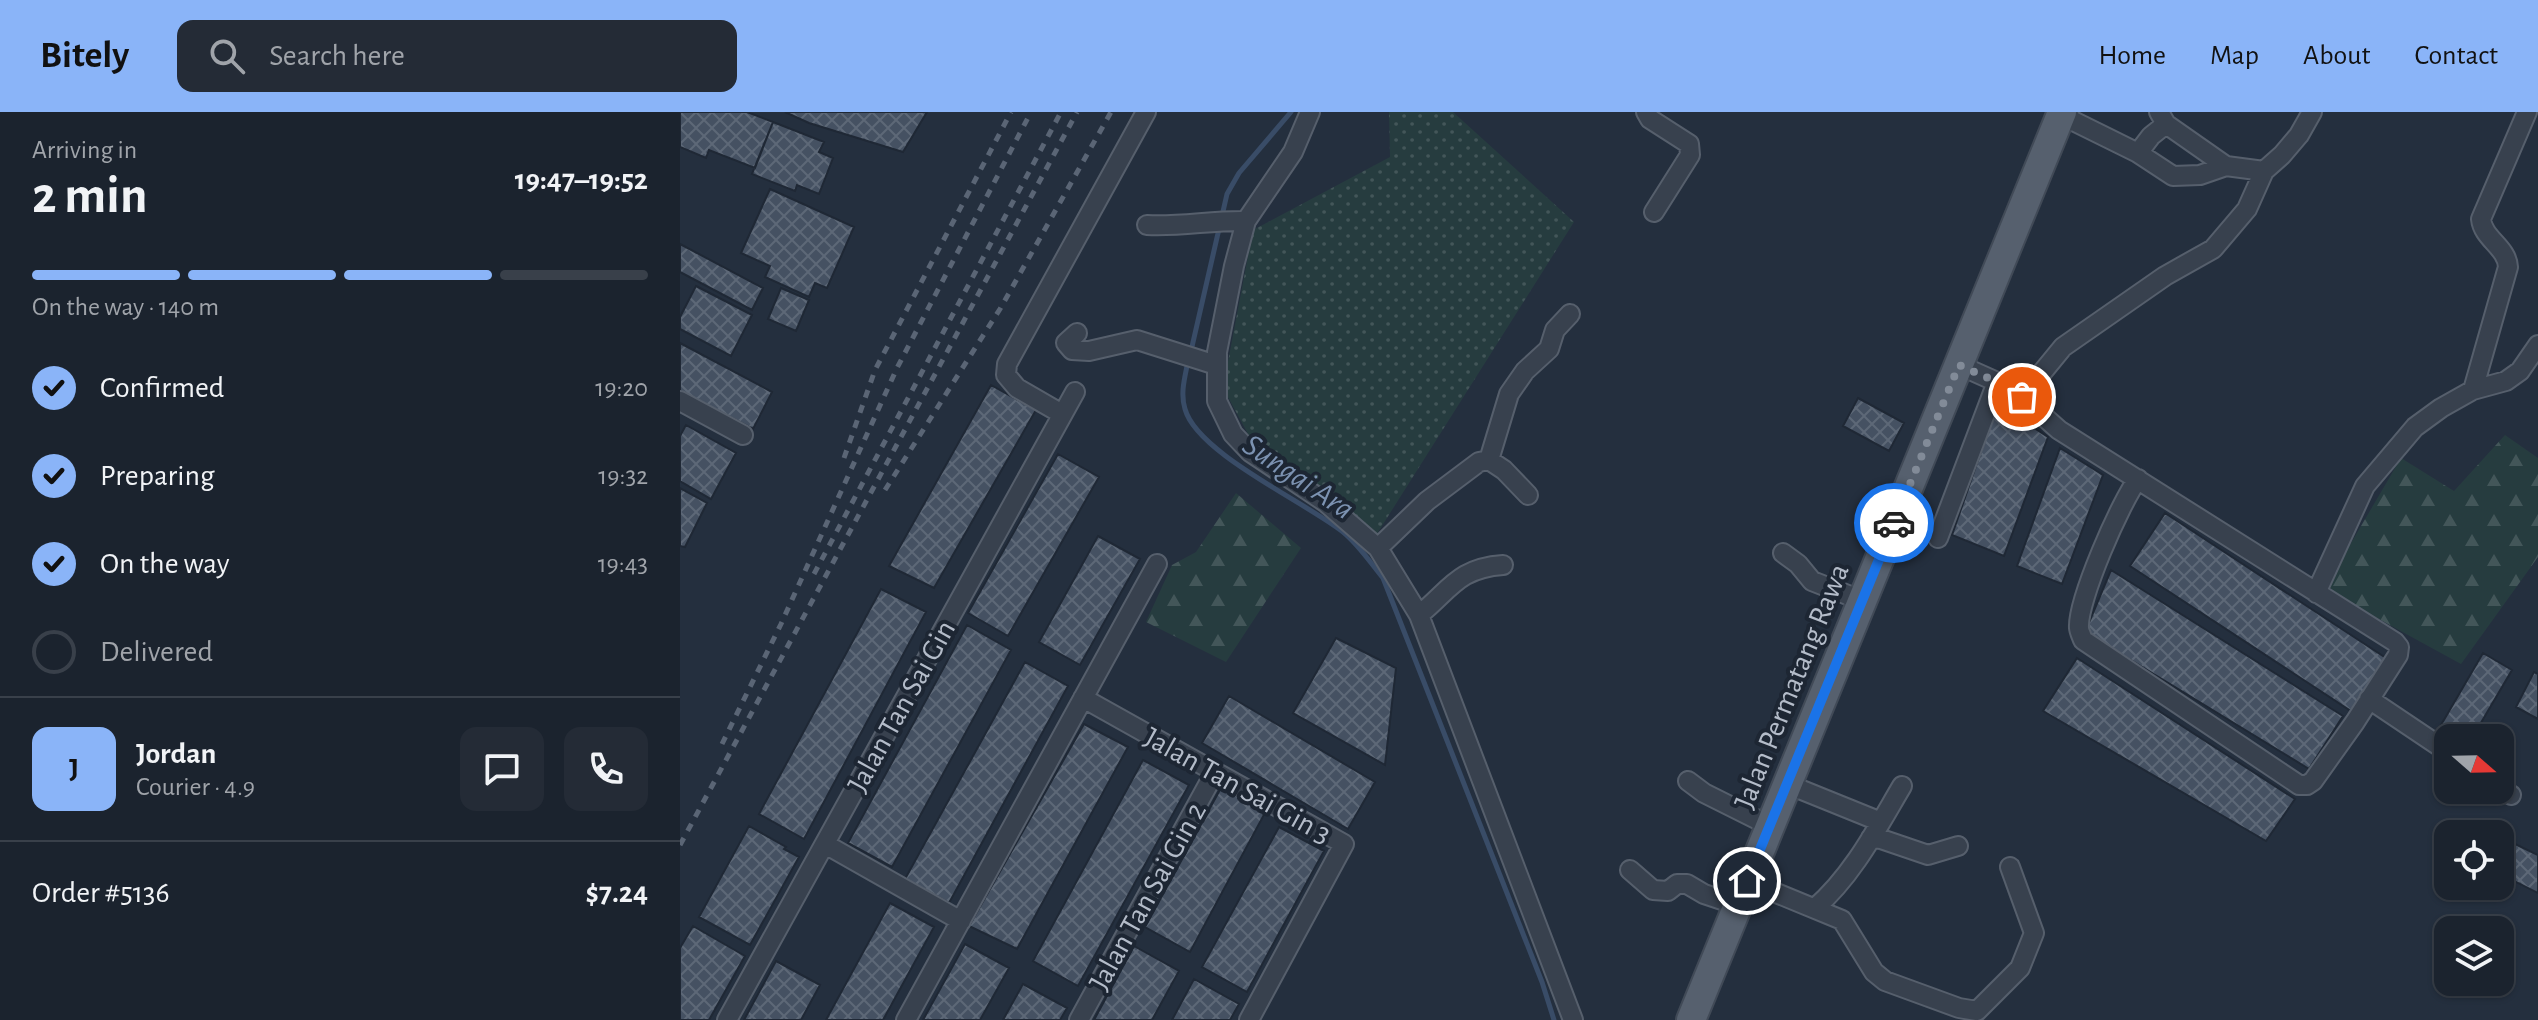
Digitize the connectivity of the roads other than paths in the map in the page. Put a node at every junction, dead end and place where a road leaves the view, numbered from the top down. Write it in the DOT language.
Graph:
graph roads {
  1 [pos="1146,112"];
  2 [pos="1310,112"];
  3 [pos="1646,112"];
  4 [pos="2312,112"];
  5 [pos="2527,112"];
  6 [pos="2062,113"];
  7 [pos="2163,118"];
  8 [pos="2138,153"];
  9 [pos="2226,166"];
  10 [pos="2264,171"];
  11 [pos="1654,212"];
  12 [pos="1241,221"];
  13 [pos="1147,225"];
  14 [pos="1570,314"];
  15 [pos="1077,333"];
  16 [pos="2535,356"];
  17 [pos="1213,365"];
  18 [pos="1959,365"];
  19 [pos="1997,382"];
  20 [pos="2473,390"];
  21 [pos="1075,392"];
  22 [pos="2022,397"];
  23 [pos="680,401"];
  24 [pos="1062,414"];
  25 [pos="743,435"];
  26 [pos="1489,460"];
  27 [pos="2138,479"];
  28 [pos="1528,495"];
  29 [pos="1938,538"];
  30 [pos="1378,548"];
  31 [pos="1783,553"];
  32 [pos="1157,564"];
  33 [pos="1503,565"];
  34 [pos="2316,593"];
  35 [pos="1863,601"];
  36 [pos="1419,615"];
  37 [pos="1083,698"];
  38 [pos="2369,699"];
  39 [pos="2434,743"];
  40 [pos="1215,772"];
  41 [pos="1688,781"];
  42 [pos="1787,784"];
  43 [pos="1902,786"];
  44 [pos="1770,826"];
  45 [pos="1876,830"];
  46 [pos="825,844"];
  47 [pos="1958,846"];
  48 [pos="2010,867"];
  49 [pos="1630,870"];
  50 [pos="1742,893"];
  51 [pos="1815,908"];
  52 [pos="961,921"];
  53 [pos="727,1020"];
  54 [pos="906,1020"];
  55 [pos="1079,1020"];
  56 [pos="1249,1020"];
  57 [pos="1573,1020"];
  58 [pos="1691,1020"];
  1 -- 24 [label="street"];
  2 -- 12 [label="street"];
  3 -- 11 [label="street"];
  4 -- 10 [label="street"];
  5 -- 20 [label="street"];
  6 -- 8 [label="street"];
  6 -- 18 [label="main road, Jalan Permatang Rawa"];
  7 -- 8 [label="street"];
  7 -- 9 [label="street"];
  8 -- 9 [label="street"];
  9 -- 10 [label="street"];
  10 -- 22 [label="street"];
  12 -- 13 [label="street"];
  12 -- 17 [label="street"];
  14 -- 26 [label="street"];
  15 -- 17 [label="street"];
  16 -- 20 [label="street"];
  17 -- 30 [label="street"];
  18 -- 19 [label="street"];
  18 -- 35 [label="main road, Jalan Permatang Rawa"];
  19 -- 22 [label="street"];
  19 -- 29 [label="street"];
  20 -- 34 [label="street"];
  21 -- 24 [label="street, Jalan Tan Sai Gin"];
  22 -- 27 [label="street"];
  23 -- 25 [label="street"];
  24 -- 46 [label="street, Jalan Tan Sai Gin"];
  26 -- 28 [label="street"];
  26 -- 30 [label="street"];
  27 -- 34 [label="street"];
  27 -- 38 [label="street"];
  30 -- 36 [label="street"];
  31 -- 35 [label="street"];
  32 -- 37 [label="street"];
  33 -- 36 [label="street"];
  34 -- 38 [label="street"];
  35 -- 42 [label="main road, Jalan Permatang Rawa"];
  36 -- 57 [label="street"];
  37 -- 40 [label="street, Jalan Tan Sai Gin 3"];
  37 -- 52 [label="street"];
  38 -- 39 [label="street"];
  40 -- 55 [label="street, Jalan Tan Sai Gin 2"];
  40 -- 56 [label="street, Jalan Tan Sai Gin 3"];
  41 -- 44 [label="street"];
  42 -- 44 [label="main road, Jalan Permatang Rawa"];
  42 -- 45 [label="street"];
  43 -- 45 [label="street"];
  44 -- 50 [label="main road, Jalan Permatang Rawa"];
  45 -- 47 [label="street"];
  45 -- 51 [label="street"];
  46 -- 52 [label="street"];
  46 -- 53 [label="street, Jalan Tan Sai Gin"];
  48 -- 51 [label="street"];
  49 -- 50 [label="street"];
  50 -- 51 [label="street"];
  50 -- 58 [label="main road, Jalan Permatang Rawa"];
  52 -- 54 [label="street"];
}
